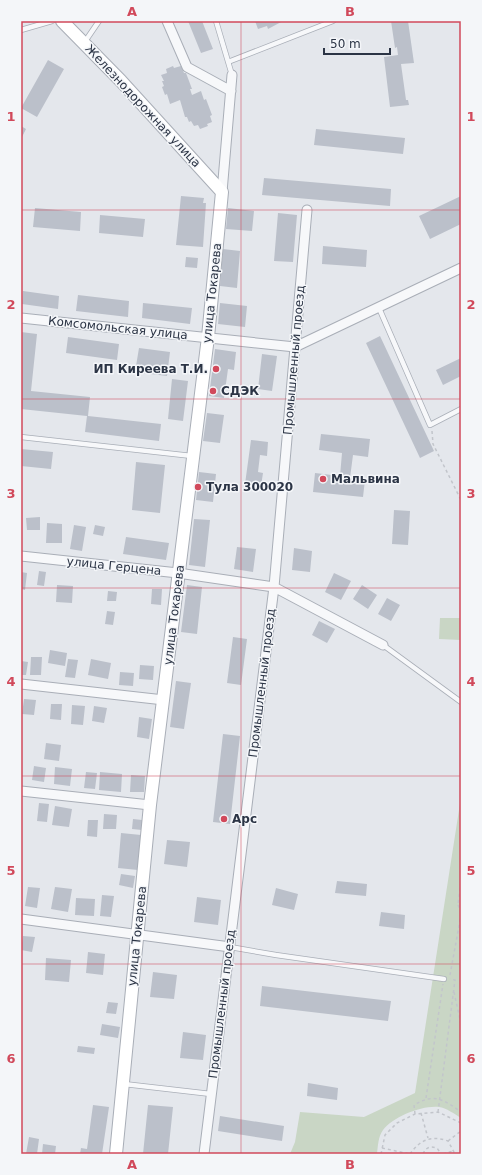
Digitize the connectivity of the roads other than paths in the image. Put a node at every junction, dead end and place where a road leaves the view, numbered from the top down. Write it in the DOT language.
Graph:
graph roads {
  1 [pos="52,21"];
  2 [pos="62,21"];
  3 [pos="99,21"];
  4 [pos="167,21"];
  5 [pos="216,21"];
  6 [pos="333,21"];
  7 [pos="21,30"];
  8 [pos="84,43"];
  9 [pos="228,62"];
  10 [pos="232,75"];
  11 [pos="231,91"];
  12 [pos="222,192"];
  13 [pos="307,210"];
  14 [pos="461,268"];
  15 [pos="378,308"];
  16 [pos="21,318"];
  17 [pos="208,337"];
  18 [pos="295,347"];
  19 [pos="461,409"];
  20 [pos="21,437"];
  21 [pos="193,456"];
  22 [pos="21,556"];
  23 [pos="178,573"];
  24 [pos="274,588"];
  25 [pos="384,645"];
  26 [pos="21,684"];
  27 [pos="164,700"];
  28 [pos="461,702"];
  29 [pos="21,792"];
  30 [pos="150,805"];
  31 [pos="21,919"];
  32 [pos="138,934"];
  33 [pos="230,946"];
  34 [pos="447,979"];
  35 [pos="123,1084"];
  36 [pos="211,1094"];
  37 [pos="116,1154"];
  38 [pos="204,1154"];
  1 -- 7 [label="lane"];
  2 -- 8 [label="street, Железнодорожная улица"];
  3 -- 8 [label="lane"];
  4 -- 11 [label="street"];
  5 -- 9 [label="lane"];
  6 -- 9 [label="lane"];
  8 -- 12 [label="street, Железнодорожная улица"];
  9 -- 10 [label="lane"];
  10 -- 11 [label="street, улица Токарева"];
  11 -- 12 [label="street, улица Токарева"];
  12 -- 17 [label="street, улица Токарева"];
  13 -- 18 [label="street, Промышленный проезд"];
  14 -- 15 [label="street"];
  15 -- 18 [label="street"];
  15 -- 19 [label="lane"];
  16 -- 17 [label="street, Комсомольская улица"];
  17 -- 18 [label="street, Комсомольская улица"];
  17 -- 21 [label="street, улица Токарева"];
  18 -- 24 [label="street, Промышленный проезд"];
  20 -- 21 [label="lane"];
  21 -- 23 [label="street, улица Токарева"];
  22 -- 23 [label="street, улица Герцена"];
  23 -- 24 [label="street, улица Герцена"];
  23 -- 27 [label="street, улица Токарева"];
  24 -- 25 [label="street, улица Герцена"];
  24 -- 33 [label="street, Промышленный проезд"];
  25 -- 28 [label="lane"];
  26 -- 27 [label="street"];
  27 -- 30 [label="street, улица Токарева"];
  29 -- 30 [label="street"];
  30 -- 32 [label="street, улица Токарева"];
  31 -- 32 [label="street"];
  32 -- 33 [label="street"];
  32 -- 35 [label="street, улица Токарева"];
  33 -- 34 [label="lane"];
  33 -- 36 [label="street, Промышленный проезд"];
  35 -- 36 [label="lane"];
  35 -- 37 [label="street, улица Токарева"];
  36 -- 38 [label="street, Промышленный проезд"];
}
